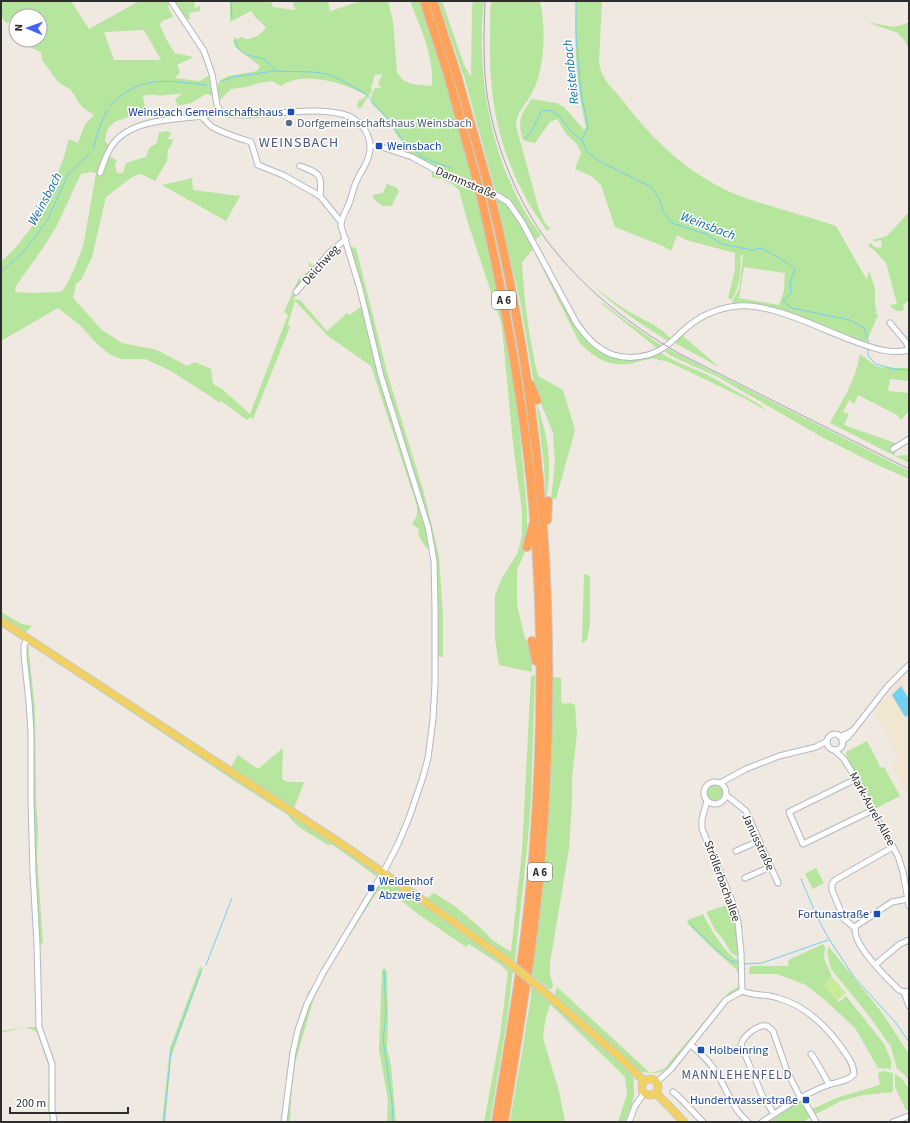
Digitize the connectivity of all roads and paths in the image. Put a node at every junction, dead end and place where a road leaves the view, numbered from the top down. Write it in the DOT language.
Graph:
graph roads {
  1 [pos="171,1"];
  2 [pos="424,1"];
  3 [pos="433,1"];
  4 [pos="219,110"];
  5 [pos="202,117"];
  6 [pos="370,146"];
  7 [pos="300,166"];
  8 [pos="100,173"];
  9 [pos="320,196"];
  10 [pos="341,222"];
  11 [pos="346,238"];
  12 [pos="296,292"];
  13 [pos="890,323"];
  14 [pos="909,349"];
  15 [pos="526,378"];
  16 [pos="537,400"];
  17 [pos="909,438"];
  18 [pos="893,449"];
  19 [pos="548,501"];
  20 [pos="534,522"];
  21 [pos="544,537"];
  22 [pos="527,547"];
  23 [pos="1,621"];
  24 [pos="28,638"];
  25 [pos="532,641"];
  26 [pos="909,664"];
  27 [pos="540,667"];
  28 [pos="841,739"];
  29 [pos="827,741"];
  30 [pos="816,747"];
  31 [pos="828,747"];
  32 [pos="841,747"];
  33 [pos="834,750"];
  34 [pos="844,759"];
  35 [pos="732,776"];
  36 [pos="856,779"];
  37 [pos="720,783"];
  38 [pos="725,788"];
  39 [pos="726,795"];
  40 [pos="707,801"];
  41 [pos="723,801"];
  42 [pos="735,803"];
  43 [pos="713,804"];
  44 [pos="872,810"];
  45 [pos="704,814"];
  46 [pos="759,841"];
  47 [pos="893,847"];
  48 [pos="736,851"];
  49 [pos="770,867"];
  50 [pos="383,873"];
  51 [pos="745,878"];
  52 [pos="778,884"];
  53 [pos="908,900"];
  54 [pos="909,906"];
  55 [pos="855,928"];
  56 [pos="909,940"];
  57 [pos="876,964"];
  58 [pos="742,991"];
  59 [pos="907,991"];
  60 [pos="909,1006"];
  61 [pos="691,1045"];
  62 [pos="811,1054"];
  63 [pos="644,1081"];
  64 [pos="656,1082"];
  65 [pos="829,1084"];
  66 [pos="673,1092"];
  67 [pos="644,1093"];
  68 [pos="656,1093"];
  69 [pos="801,1097"];
  70 [pos="774,1114"];
  71 [pos="909,1116"];
  72 [pos="54,1122"];
  73 [pos="284,1122"];
  74 [pos="496,1122"];
  75 [pos="504,1122"];
  76 [pos="629,1122"];
  77 [pos="684,1122"];
  78 [pos="703,1122"];
  79 [pos="748,1122"];
  80 [pos="762,1122"];
  81 [pos="816,1122"];
  82 [pos="893,1122"];
  1 -- 4 [label="street"];
  2 -- 20 [label="highway, A 6, bridge"];
  3 -- 15 [label="highway, A 6, bridge"];
  4 -- 5 [label="street"];
  4 -- 6 [label="street"];
  5 -- 8 [label="street"];
  5 -- 9 [label="street"];
  6 -- 10 [label="street"];
  6 -- 14 [label="street, Dammstraße"];
  7 -- 9 [label="street"];
  9 -- 10 [label="street"];
  10 -- 11 [label="street"];
  11 -- 12 [label="street, Deichweg"];
  11 -- 50 [label="street"];
  13 -- 14 [label="street"];
  15 -- 16 [label="highway"];
  15 -- 21 [label="highway, A 6"];
  17 -- 18 [label="street"];
  19 -- 21 [label="highway"];
  20 -- 22 [label="highway"];
  20 -- 27 [label="highway, A 6"];
  21 -- 75 [label="highway, A 6"];
  23 -- 24 [label="main road"];
  24 -- 50 [label="main road"];
  24 -- 72 [label="street"];
  25 -- 27 [label="highway"];
  26 -- 28 [label="street"];
  27 -- 74 [label="highway, A 6"];
  28 -- 29 [label="street"];
  28 -- 32 [label="street"];
  29 -- 30 [label="street"];
  29 -- 31 [label="street"];
  30 -- 31 [label="street"];
  30 -- 35 [label="street"];
  31 -- 33 [label="street"];
  32 -- 33 [label="street"];
  32 -- 34 [label="street, Mark-Aurel-Allee"];
  33 -- 34 [label="street, Mark-Aurel-Allee"];
  34 -- 36 [label="street, Mark-Aurel-Allee"];
  35 -- 37 [label="street"];
  35 -- 38 [label="street"];
  36 -- 44 [label="street, Mark-Aurel-Allee"];
  36 -- 44 [label="street"];
  37 -- 38 [label="street"];
  37 -- 40 [label="street"];
  38 -- 39 [label="street"];
  39 -- 41 [label="street"];
  39 -- 42 [label="street, Janusstraße"];
  40 -- 43 [label="street"];
  40 -- 45 [label="street, Ströllerbachallee"];
  41 -- 42 [label="street, Janusstraße"];
  41 -- 43 [label="street"];
  42 -- 46 [label="street, Janusstraße"];
  43 -- 45 [label="street"];
  44 -- 47 [label="street, Mark-Aurel-Allee"];
  45 -- 58 [label="street, Ströllerbachallee"];
  46 -- 48 [label="street"];
  46 -- 49 [label="street, Janusstraße"];
  47 -- 53 [label="street, Mark-Aurel-Allee"];
  47 -- 55 [label="street"];
  49 -- 51 [label="street"];
  49 -- 52 [label="street, Janusstraße"];
  50 -- 63 [label="main road, bridge"];
  50 -- 73 [label="street"];
  53 -- 54 [label="street, Mark-Aurel-Allee"];
  53 -- 55 [label="street"];
  55 -- 57 [label="street"];
  56 -- 57 [label="street"];
  57 -- 59 [label="street"];
  58 -- 61 [label="street"];
  58 -- 65 [label="street"];
  59 -- 60 [label="street"];
  61 -- 64 [label="street"];
  61 -- 79 [label="street"];
  62 -- 65 [label="street"];
  63 -- 64 [label="main road"];
  63 -- 67 [label="main road"];
  64 -- 68 [label="main road"];
  65 -- 69 [label="street"];
  66 -- 78 [label="street"];
  67 -- 68 [label="main road"];
  67 -- 76 [label="street"];
  68 -- 77 [label="main road"];
  69 -- 70 [label="street"];
  69 -- 70 [label="street"];
  69 -- 81 [label="street"];
  70 -- 80 [label="street"];
  71 -- 82 [label="street"];
}
